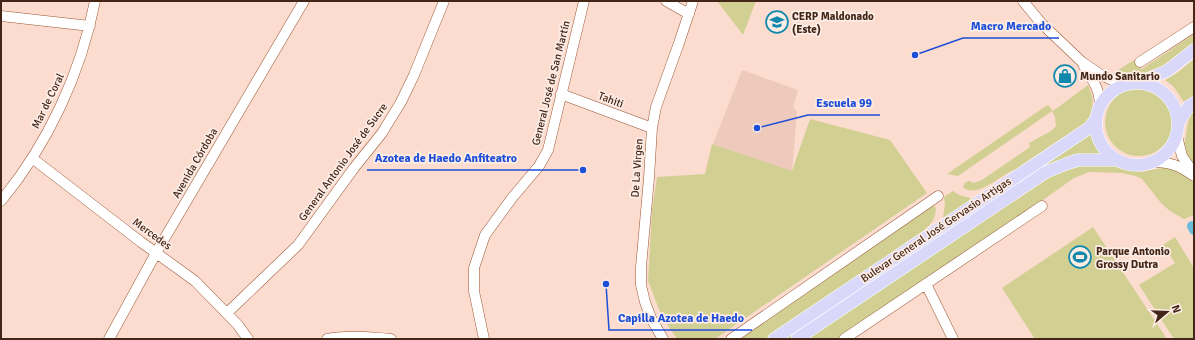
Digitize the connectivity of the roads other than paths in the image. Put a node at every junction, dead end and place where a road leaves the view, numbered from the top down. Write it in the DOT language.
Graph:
graph roads {
  1 [pos="95,1"];
  2 [pos="304,1"];
  3 [pos="444,1"];
  4 [pos="584,1"];
  5 [pos="666,1"];
  6 [pos="693,1"];
  7 [pos="1023,1"];
  8 [pos="689,14"];
  9 [pos="1,16"];
  10 [pos="90,26"];
  11 [pos="1194,27"];
  12 [pos="1194,50"];
  13 [pos="1082,62"];
  14 [pos="1140,62"];
  15 [pos="1134,83"];
  16 [pos="561,94"];
  17 [pos="1194,103"];
  18 [pos="1100,106"];
  19 [pos="1096,119"];
  20 [pos="1179,122"];
  21 [pos="652,128"];
  22 [pos="1177,136"];
  23 [pos="32,158"];
  24 [pos="1117,160"];
  25 [pos="1153,162"];
  26 [pos="1194,175"];
  27 [pos="938,196"];
  28 [pos="1,201"];
  29 [pos="1042,206"];
  30 [pos="156,253"];
  31 [pos="926,284"];
  32 [pos="227,313"];
  33 [pos="109,339"];
  34 [pos="248,339"];
  35 [pos="327,339"];
  36 [pos="391,339"];
  37 [pos="484,339"];
  38 [pos="663,339"];
  39 [pos="731,339"];
  40 [pos="774,339"];
  41 [pos="797,339"];
  42 [pos="844,339"];
  43 [pos="953,339"];
  1 -- 10 [label="street, Mar de Coral"];
  2 -- 30 [label="street, Avenida Córdoba"];
  3 -- 32 [label="street, General Antonio José de Sucre"];
  4 -- 16 [label="street, General José de San Martín"];
  5 -- 8 [label="street"];
  6 -- 8 [label="street, De La Virgen"];
  7 -- 13 [label="street"];
  8 -- 21 [label="street, De La Virgen"];
  9 -- 10 [label="street"];
  10 -- 23 [label="street, Mar de Coral"];
  11 -- 14 [label="street"];
  12 -- 15 [label="main road"];
  13 -- 15 [label="street"];
  13 -- 18 [label="street"];
  15 -- 18 [label="main road"];
  15 -- 20 [label="main road"];
  16 -- 21 [label="street, Tahiti"];
  16 -- 37 [label="street, General José de San Martín"];
  17 -- 20 [label="main road"];
  18 -- 19 [label="main road"];
  19 -- 24 [label="main road"];
  19 -- 40 [label="main road, Bulevar General José Gervasio Artigas"];
  20 -- 22 [label="main road"];
  21 -- 38 [label="street, De La Virgen"];
  22 -- 25 [label="main road"];
  22 -- 26 [label="street"];
  23 -- 28 [label="street, Mar de Coral"];
  23 -- 30 [label="street, Mercedes"];
  24 -- 25 [label="main road"];
  24 -- 41 [label="main road, Bulevar General José Gervasio Artigas"];
  25 -- 26 [label="street"];
  27 -- 39 [label="street"];
  29 -- 31 [label="street"];
  30 -- 32 [label="street, Mercedes"];
  30 -- 33 [label="street, Avenida Córdoba"];
  31 -- 42 [label="street"];
  31 -- 43 [label="street"];
  32 -- 34 [label="street, Mercedes"];
  35 -- 36 [label="street"];
}
